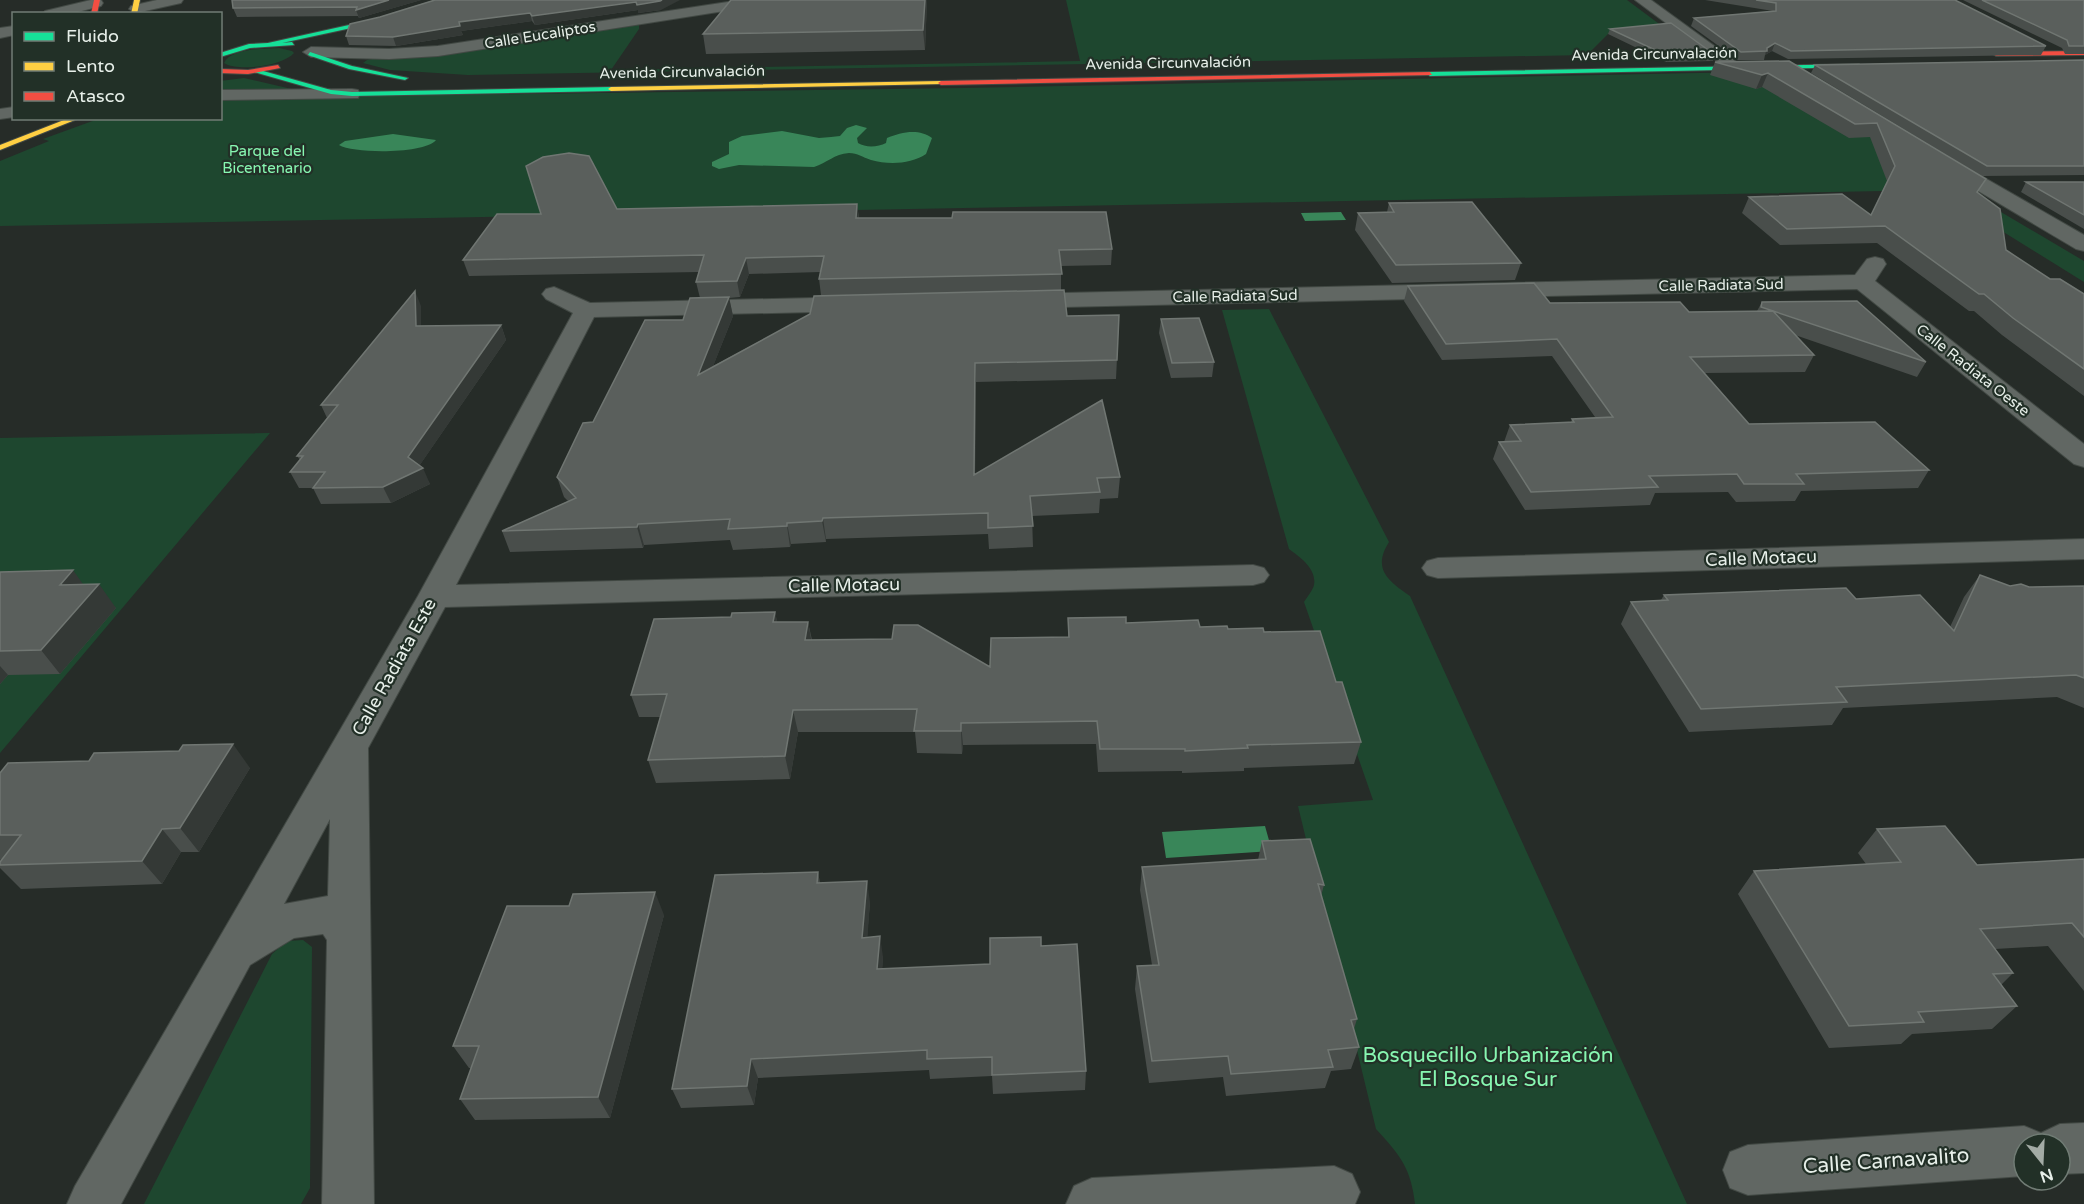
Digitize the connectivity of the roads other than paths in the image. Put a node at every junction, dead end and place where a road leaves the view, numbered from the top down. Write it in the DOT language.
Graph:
graph roads {
  1 [pos="176,0"];
  2 [pos="443,0"];
  3 [pos="720,0"];
  4 [pos="768,0"];
  5 [pos="1642,0"];
  6 [pos="96,6"];
  7 [pos="136,7"];
  8 [pos="704,10"];
  9 [pos="62,12"];
  10 [pos="377,21"];
  11 [pos="2026,39"];
  12 [pos="222,42"];
  13 [pos="266,44"];
  14 [pos="311,52"];
  15 [pos="2055,53"];
  16 [pos="222,55"];
  17 [pos="1721,58"];
  18 [pos="2083,60"];
  19 [pos="1871,61"];
  20 [pos="1781,63"];
  21 [pos="1738,69"];
  22 [pos="222,71"];
  23 [pos="252,71"];
  24 [pos="222,78"];
  25 [pos="1818,86"];
  26 [pos="352,94"];
  27 [pos="222,95"];
  28 [pos="72,120"];
  29 [pos="0,148"];
  30 [pos="1928,153"];
  31 [pos="1977,183"];
  32 [pos="2013,183"];
  33 [pos="2084,244"];
  34 [pos="1868,273"];
  35 [pos="554,294"];
  36 [pos="992,301"];
  37 [pos="884,303"];
  38 [pos="586,310"];
  39 [pos="2084,459"];
  40 [pos="2084,549"];
  41 [pos="1438,568"];
  42 [pos="1253,575"];
  43 [pos="434,596"];
  44 [pos="350,747"];
  45 [pos="349,935"];
  46 [pos="233,955"];
  47 [pos="2012,1153"];
  48 [pos="1748,1170"];
  49 [pos="1334,1192"];
  50 [pos="93,1204"];
  51 [pos="348,1204"];
  52 [pos="1092,1204"];
  1 -- 7 [label="street"];
  2 -- 10 [label="main road"];
  3 -- 8 [label="street"];
  4 -- 8 [label="street, Calle Eucaliptos"];
  5 -- 17 [label="street"];
  6 -- 9 [label="street"];
  8 -- 14 [label="street, Calle Eucaliptos"];
  10 -- 13 [label="main road"];
  10 -- 14 [label="main road"];
  11 -- 15 [label="street"];
  12 -- 13 [label="main road"];
  13 -- 14 [label="main road, Avenida Circunvalación"];
  13 -- 16 [label="main road"];
  14 -- 17 [label="main road, Avenida Circunvalación"];
  14 -- 23 [label="main road"];
  15 -- 18 [label="main road"];
  15 -- 18 [label="main road"];
  17 -- 20 [label="main road, Avenida Circunvalación"];
  17 -- 21 [label="street"];
  19 -- 20 [label="main road, Avenida Circunvalación"];
  20 -- 21 [label="main road, Avenida Circunvalación"];
  20 -- 25 [label="street"];
  21 -- 26 [label="main road, Avenida Circunvalación"];
  22 -- 23 [label="main road"];
  23 -- 24 [label="main road"];
  23 -- 26 [label="main road, Avenida Circunvalación"];
  26 -- 27 [label="street"];
  28 -- 29 [label="main road"];
  30 -- 31 [label="street"];
  31 -- 32 [label="street"];
  31 -- 33 [label="street"];
  34 -- 36 [label="street, Calle Radiata Sud"];
  34 -- 39 [label="street, Calle Radiata Oeste"];
  35 -- 38 [label="street"];
  37 -- 38 [label="street"];
  38 -- 43 [label="street, Calle Radiata Este"];
  40 -- 41 [label="street, Calle Motacu"];
  42 -- 43 [label="street, Calle Motacu"];
  43 -- 44 [label="street, Calle Radiata Este"];
  44 -- 45 [label="street, Calle Radiata Este"];
  44 -- 46 [label="street"];
  45 -- 46 [label="street"];
  45 -- 51 [label="street, Calle Radiata Este"];
  46 -- 50 [label="street"];
  47 -- 48 [label="street, Calle Carnavalito"];
  49 -- 52 [label="street"];
}
